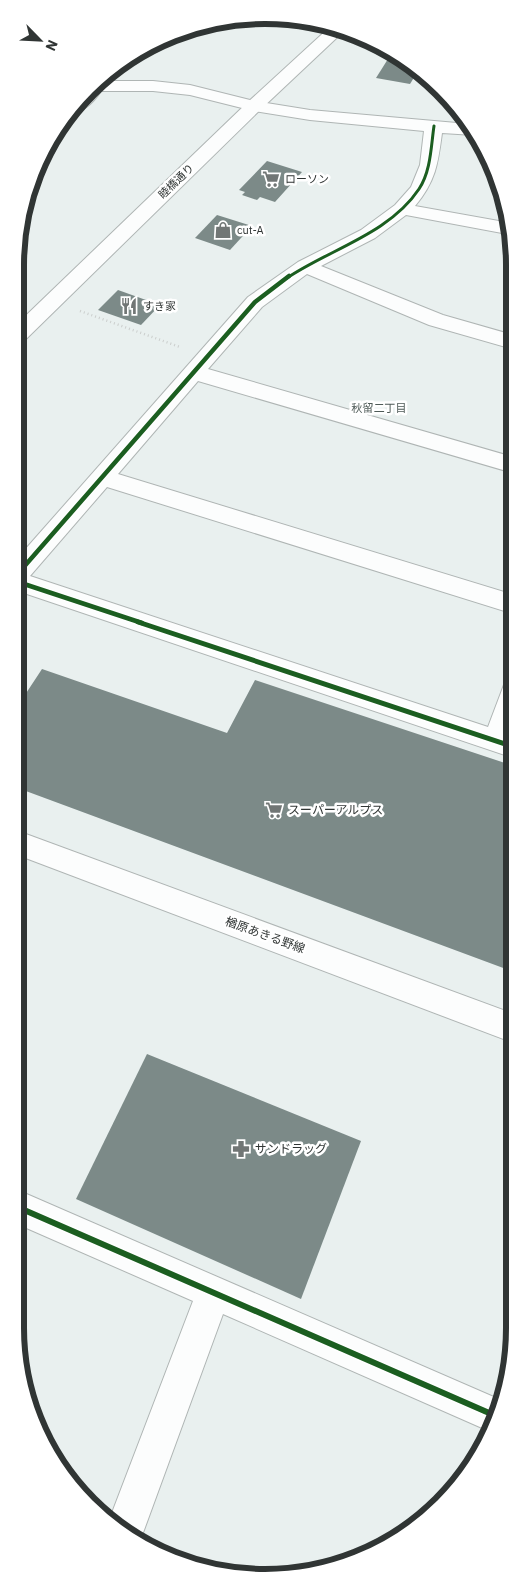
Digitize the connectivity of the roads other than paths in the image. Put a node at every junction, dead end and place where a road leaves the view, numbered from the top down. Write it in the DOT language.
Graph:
graph roads {
  1 [pos="332,34"];
  2 [pos="104,86"];
  3 [pos="254,106"];
  4 [pos="434,126"];
  5 [pos="465,129"];
  6 [pos="402,209"];
  7 [pos="503,227"];
  8 [pos="305,266"];
  9 [pos="24,329"];
  10 [pos="506,340"];
  11 [pos="200,364"];
  12 [pos="506,463"];
  13 [pos="102,476"];
  14 [pos="24,568"];
  15 [pos="24,582"];
  16 [pos="506,603"];
  17 [pos="506,744"];
  18 [pos="24,845"];
  19 [pos="506,1026"];
  20 [pos="24,1210"];
  21 [pos="214,1293"];
  22 [pos="490,1414"];
  23 [pos="127,1526"];
  1 -- 3 [label="street, 睦橋通り"];
  2 -- 3 [label="street"];
  3 -- 4 [label="street"];
  3 -- 9 [label="street, 睦橋通り"];
  4 -- 5 [label="street"];
  4 -- 6 [label="street"];
  6 -- 7 [label="street"];
  6 -- 8 [label="street"];
  8 -- 10 [label="street"];
  8 -- 11 [label="street"];
  11 -- 12 [label="street"];
  11 -- 13 [label="street"];
  13 -- 14 [label="street"];
  13 -- 16 [label="street"];
  15 -- 17 [label="street"];
  18 -- 19 [label="street, 楢原あきる野線"];
  20 -- 21 [label="street"];
  21 -- 22 [label="street"];
  21 -- 23 [label="street"];
}
